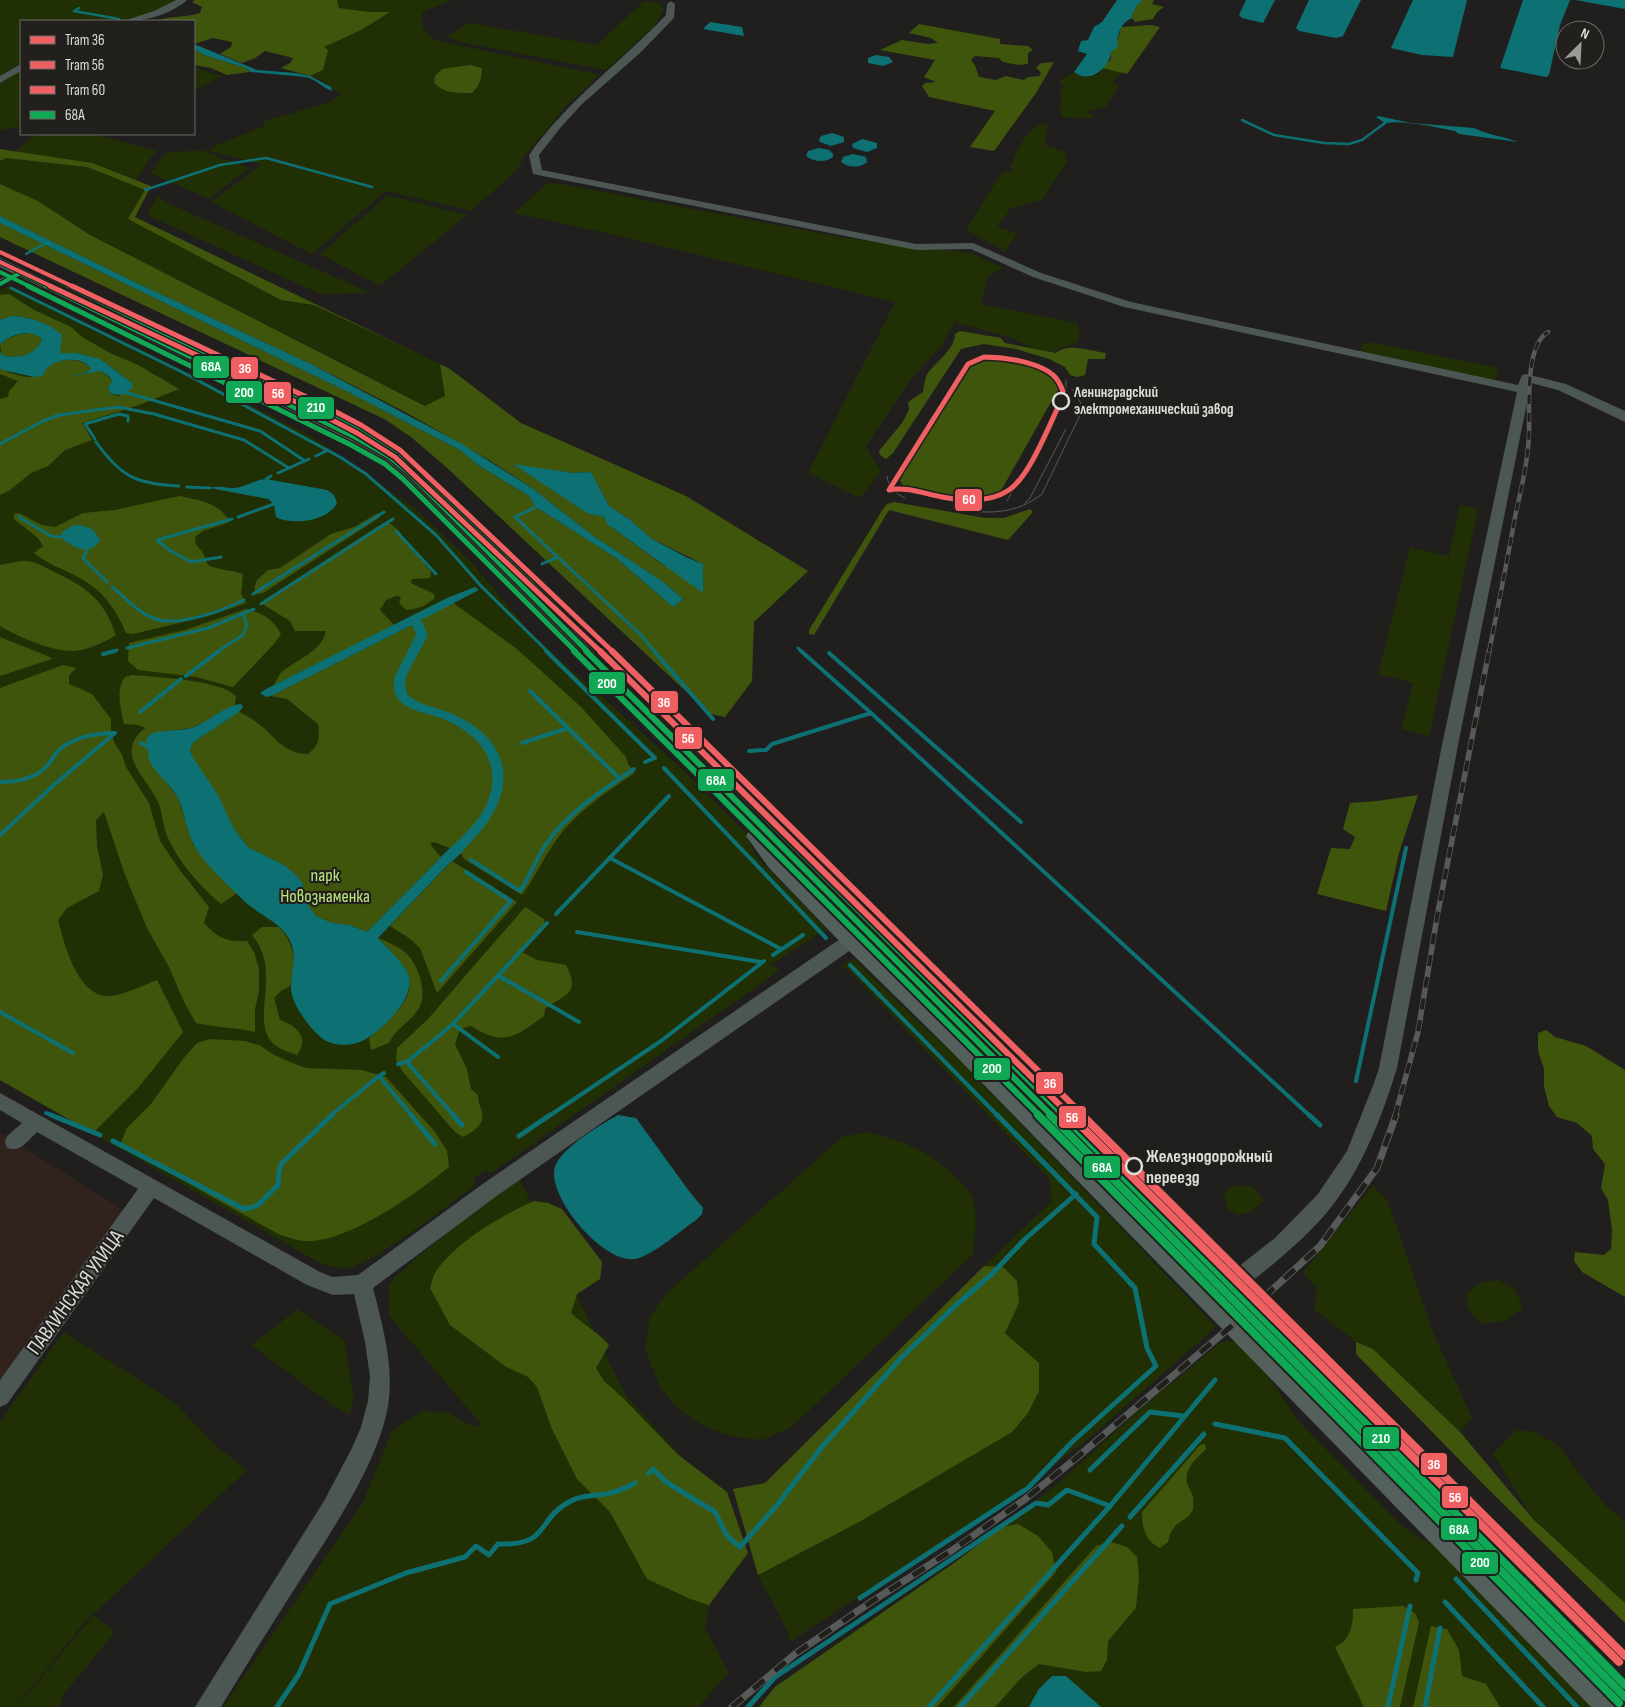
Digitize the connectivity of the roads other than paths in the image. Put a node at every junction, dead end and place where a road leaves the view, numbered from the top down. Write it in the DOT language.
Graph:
graph roads {
  1 [pos="180,0"];
  2 [pos="671,4"];
  3 [pos="132,20"];
  4 [pos="20,68"];
  5 [pos="0,80"];
  6 [pos="0,262"];
  7 [pos="11,273"];
  8 [pos="0,284"];
  9 [pos="1523,390"];
  10 [pos="1625,418"];
  11 [pos="858,936"];
  12 [pos="0,1101"];
  13 [pos="36,1122"];
  14 [pos="14,1142"];
  15 [pos="151,1186"];
  16 [pos="362,1284"];
  17 [pos="1218,1295"];
  18 [pos="0,1397"];
  19 [pos="1625,1697"];
  20 [pos="206,1707"];
  21 [pos="1611,1707"];
  1 -- 3 [label="street"];
  2 -- 9 [label="street"];
  4 -- 5 [label="street"];
  6 -- 7 [label="main road"];
  7 -- 8 [label="street"];
  7 -- 11 [label="main road"];
  9 -- 10 [label="street"];
  9 -- 17 [label="street"];
  11 -- 16 [label="street"];
  11 -- 17 [label="main road"];
  12 -- 13 [label="street"];
  13 -- 14 [label="street"];
  13 -- 15 [label="street"];
  15 -- 16 [label="street"];
  15 -- 18 [label="street, ПАВЛИНСКАЯ УЛИЦА"];
  16 -- 20 [label="street"];
  17 -- 19 [label="main road"];
  17 -- 21 [label="main road"];
}
